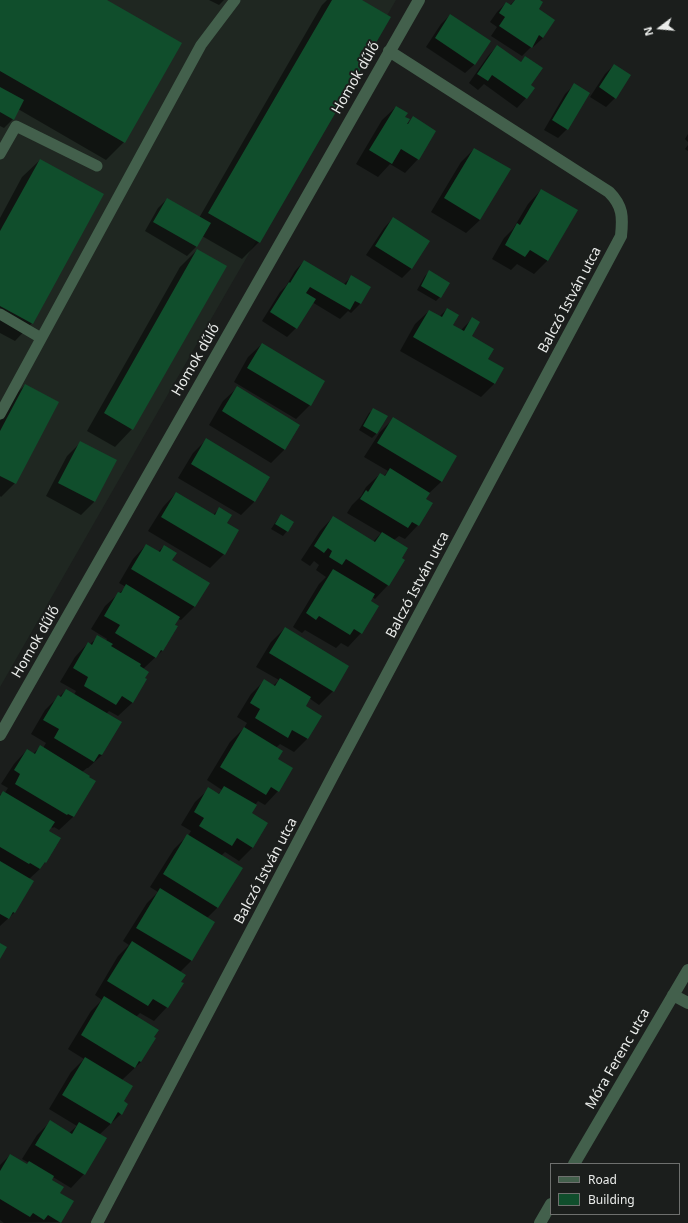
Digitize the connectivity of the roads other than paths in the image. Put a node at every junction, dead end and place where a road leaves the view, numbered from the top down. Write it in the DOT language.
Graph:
graph roads {
  1 [pos="235,0"];
  2 [pos="418,0"];
  3 [pos="389,51"];
  4 [pos="0,154"];
  5 [pos="98,166"];
  6 [pos="0,314"];
  7 [pos="42,338"];
  8 [pos="0,414"];
  9 [pos="0,735"];
  10 [pos="688,970"];
  11 [pos="673,995"];
  12 [pos="688,1003"];
  13 [pos="575,1163"];
  14 [pos="550,1206"];
  15 [pos="97,1223"];
  16 [pos="540,1223"];
  1 -- 7 [label="lane"];
  2 -- 3 [label="street, Homok dűlő"];
  3 -- 9 [label="street, Homok dűlő"];
  3 -- 15 [label="street, Balczó István utca"];
  4 -- 5 [label="lane"];
  6 -- 7 [label="lane"];
  7 -- 8 [label="lane"];
  10 -- 11 [label="street, Móra Ferenc utca"];
  11 -- 12 [label="street"];
  11 -- 13 [label="street, Móra Ferenc utca"];
  14 -- 16 [label="street"];
}
